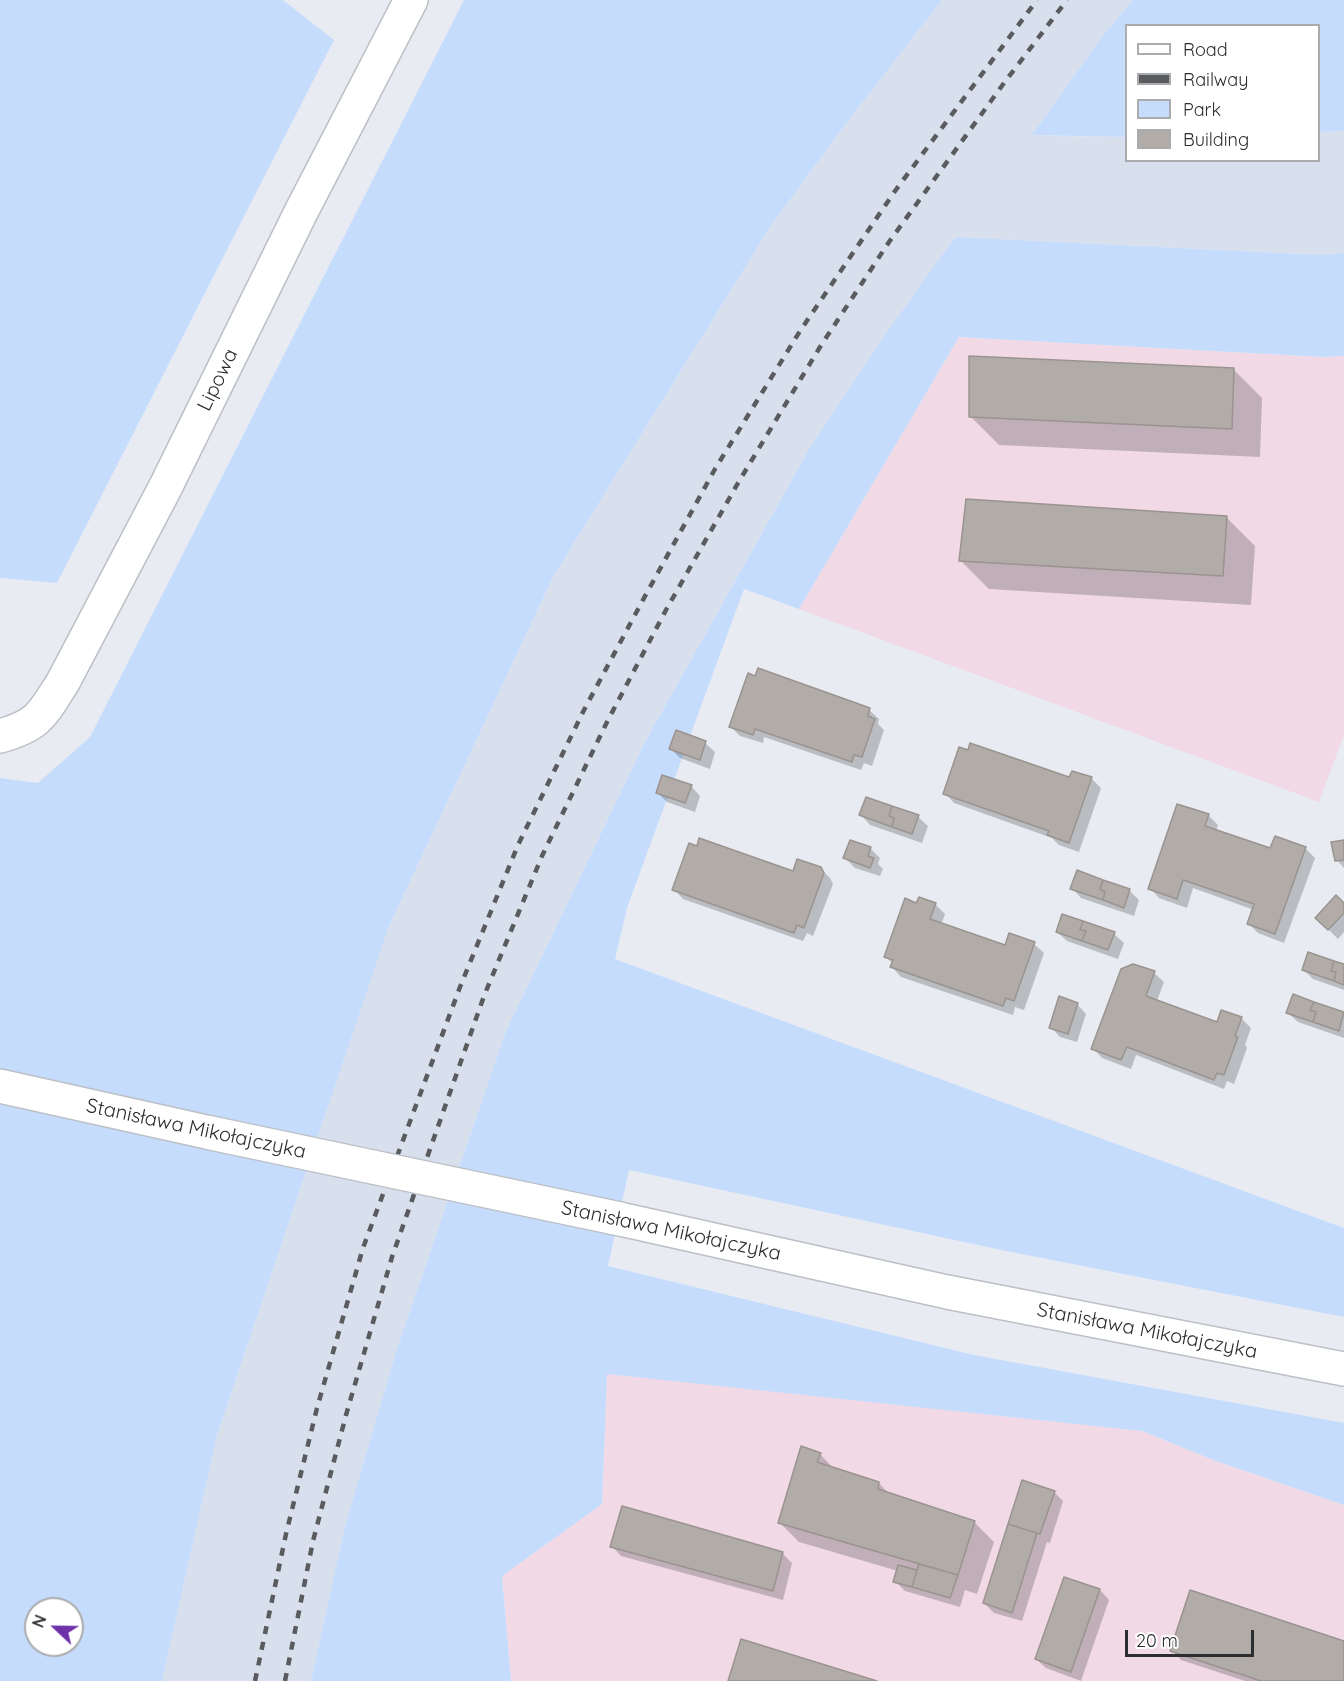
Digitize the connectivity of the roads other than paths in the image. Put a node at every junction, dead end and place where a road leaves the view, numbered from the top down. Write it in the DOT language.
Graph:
graph roads {
  1 [pos="411,0"];
  2 [pos="0,736"];
  3 [pos="0,1086"];
  4 [pos="1344,1369"];
  1 -- 2 [label="street, Lipowa"];
  3 -- 4 [label="street, Stanisława Mikołajczyka, bridge"];
}
